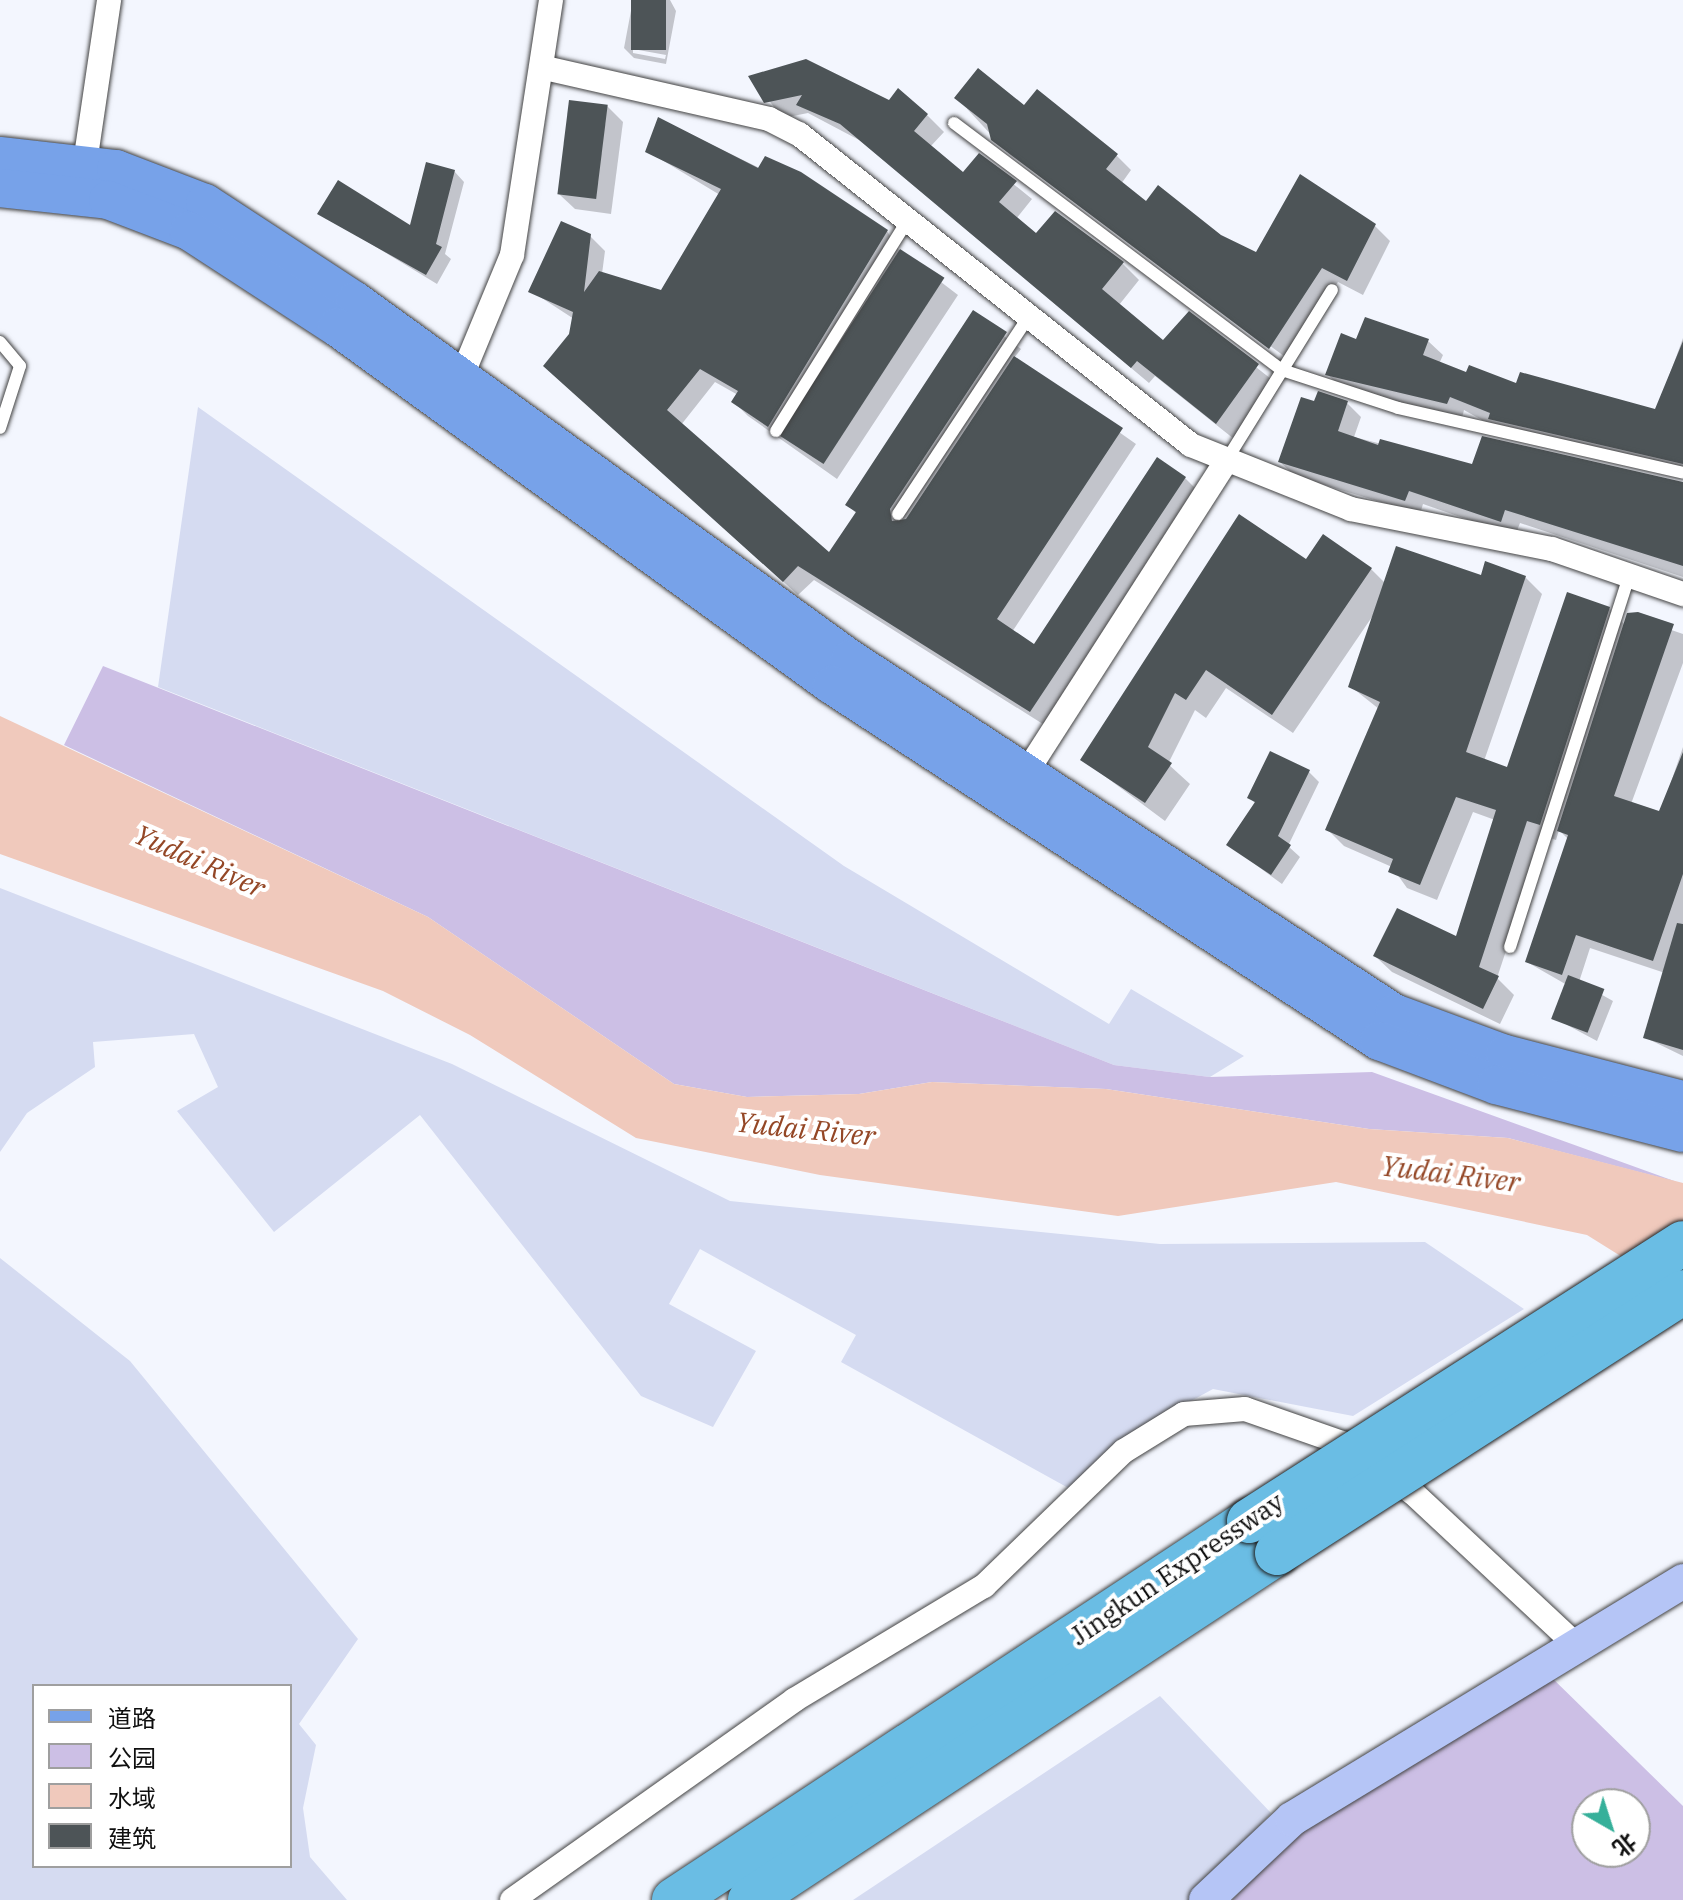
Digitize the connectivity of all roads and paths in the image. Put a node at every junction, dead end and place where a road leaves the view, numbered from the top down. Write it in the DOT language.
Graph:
graph roads {
  1 [pos="109,0"];
  2 [pos="551,0"];
  3 [pos="545,68"];
  4 [pos="954,123"];
  5 [pos="0,156"];
  6 [pos="85,163"];
  7 [pos="0,188"];
  8 [pos="909,218"];
  9 [pos="1332,290"];
  10 [pos="1029,316"];
  11 [pos="0,342"];
  12 [pos="1282,370"];
  13 [pos="461,378"];
  14 [pos="0,428"];
  15 [pos="776,431"];
  16 [pos="1226,461"];
  17 [pos="1683,473"];
  18 [pos="898,514"];
  19 [pos="1629,576"];
  20 [pos="1683,594"];
  21 [pos="1026,773"];
  22 [pos="1510,947"];
  23 [pos="1683,1100"];
  24 [pos="1683,1133"];
  25 [pos="1683,1243"];
  26 [pos="1683,1292"];
  27 [pos="1263,1537"];
  28 [pos="1683,1581"];
  29 [pos="1576,1645"];
  30 [pos="519,1898"];
  31 [pos="674,1900"];
  32 [pos="750,1900"];
  33 [pos="1206,1900"];
  1 -- 6 [label="street"];
  2 -- 3 [label="street"];
  3 -- 8 [label="street"];
  3 -- 13 [label="street"];
  4 -- 12 [label="lane"];
  5 -- 6 [label="main road"];
  6 -- 13 [label="main road"];
  7 -- 24 [label="main road"];
  8 -- 10 [label="street"];
  8 -- 15 [label="lane"];
  9 -- 12 [label="lane"];
  10 -- 16 [label="street"];
  10 -- 18 [label="lane"];
  11 -- 14 [label="lane"];
  12 -- 16 [label="lane"];
  12 -- 17 [label="lane"];
  13 -- 21 [label="main road"];
  16 -- 19 [label="street"];
  16 -- 21 [label="street"];
  19 -- 20 [label="street"];
  19 -- 22 [label="lane"];
  21 -- 23 [label="main road"];
  25 -- 27 [label="highway, Jingkun Expressway, bridge"];
  26 -- 27 [label="highway, Jingkun Expressway, bridge"];
  27 -- 31 [label="highway, Jingkun Expressway"];
  27 -- 32 [label="highway, Jingkun Expressway"];
  28 -- 29 [label="street"];
  29 -- 30 [label="street"];
  29 -- 33 [label="street"];
}
